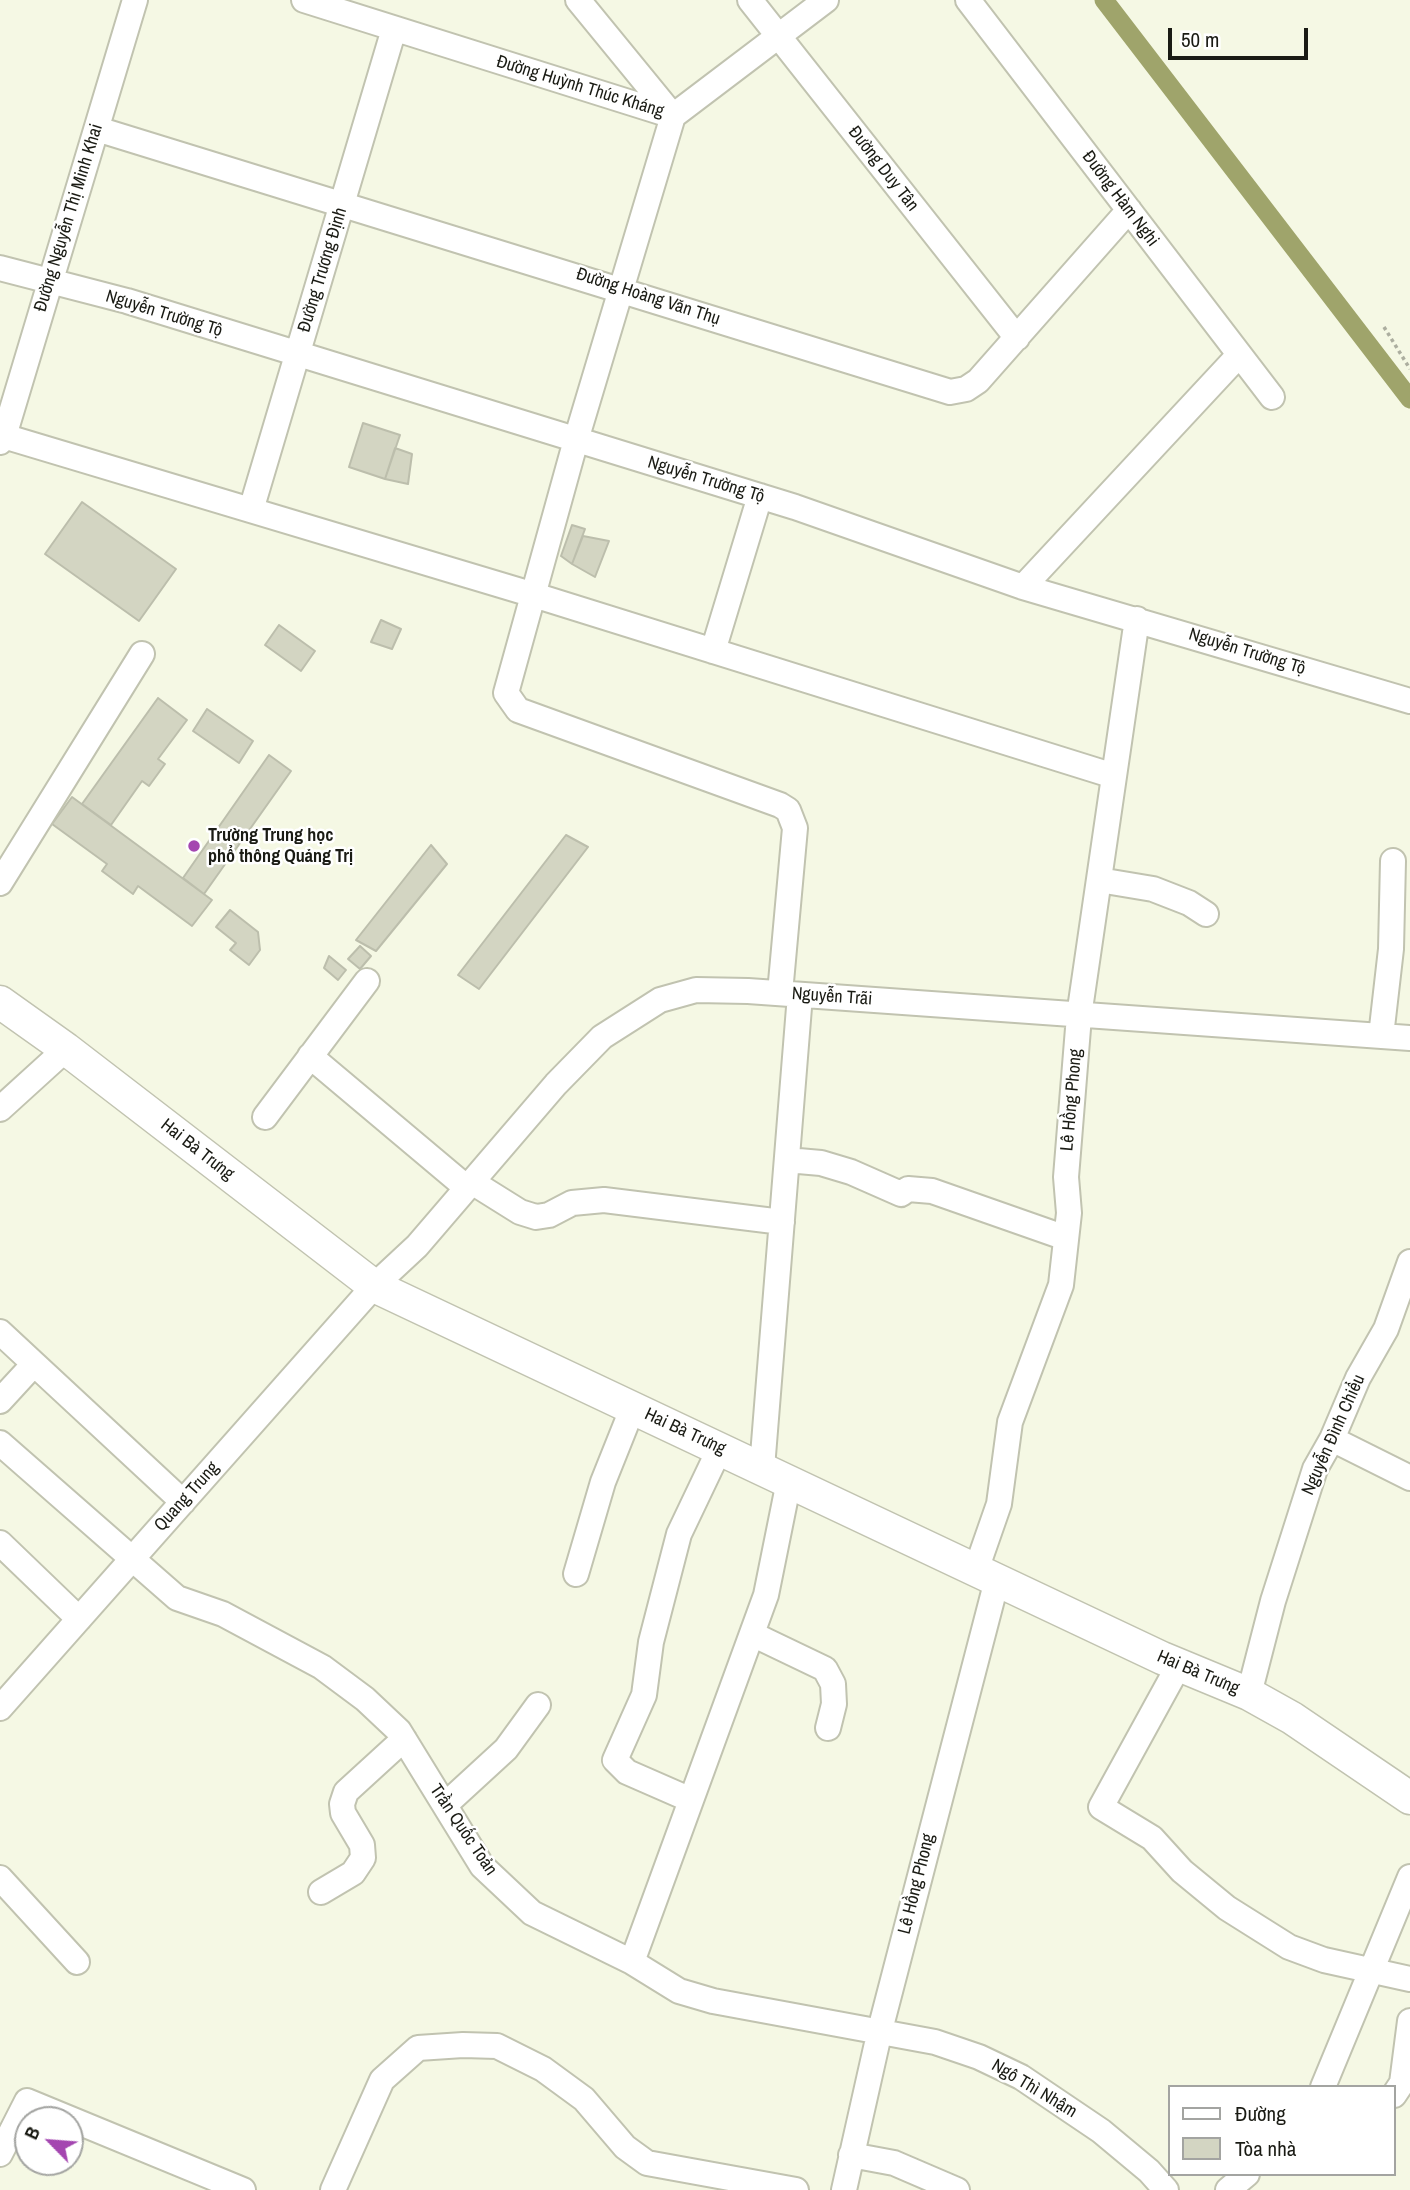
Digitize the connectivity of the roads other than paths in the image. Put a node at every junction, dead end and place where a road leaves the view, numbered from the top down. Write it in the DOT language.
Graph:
graph roads {
  1 [pos="135,0"];
  2 [pos="304,0"];
  3 [pos="578,0"];
  4 [pos="750,0"];
  5 [pos="825,0"];
  6 [pos="968,0"];
  7 [pos="394,29"];
  8 [pos="778,37"];
  9 [pos="673,116"];
  10 [pos="97,129"];
  11 [pos="342,203"];
  12 [pos="1129,210"];
  13 [pos="0,268"];
  14 [pos="48,282"];
  15 [pos="622,289"];
  16 [pos="1017,338"];
  17 [pos="298,354"];
  18 [pos="1239,355"];
  19 [pos="1272,397"];
  20 [pos="2,438"];
  21 [pos="576,440"];
  22 [pos="760,496"];
  23 [pos="251,510"];
  24 [pos="1023,587"];
  25 [pos="534,595"];
  26 [pos="1137,619"];
  27 [pos="713,651"];
  28 [pos="142,654"];
  29 [pos="1410,701"];
  30 [pos="1114,776"];
  31 [pos="1393,861"];
  32 [pos="1099,880"];
  33 [pos="0,883"];
  34 [pos="1206,914"];
  35 [pos="367,981"];
  36 [pos="790,994"];
  37 [pos="0,1002"];
  38 [pos="1079,1016"];
  39 [pos="1381,1036"];
  40 [pos="1410,1038"];
  41 [pos="66,1049"];
  42 [pos="310,1056"];
  43 [pos="0,1109"];
  44 [pos="265,1117"];
  45 [pos="787,1160"];
  46 [pos="469,1185"];
  47 [pos="782,1222"];
  48 [pos="1066,1238"];
  49 [pos="1410,1262"];
  50 [pos="374,1286"];
  51 [pos="0,1332"];
  52 [pos="34,1364"];
  53 [pos="0,1401"];
  54 [pos="633,1407"];
  55 [pos="1332,1439"];
  56 [pos="0,1443"];
  57 [pos="720,1448"];
  58 [pos="776,1475"];
  59 [pos="1410,1478"];
  60 [pos="183,1502"];
  61 [pos="0,1543"];
  62 [pos="132,1560"];
  63 [pos="576,1573"];
  64 [pos="987,1575"];
  65 [pos="79,1619"];
  66 [pos="752,1634"];
  67 [pos="1179,1665"];
  68 [pos="1249,1694"];
  69 [pos="538,1705"];
  70 [pos="0,1708"];
  71 [pos="828,1728"];
  72 [pos="404,1738"];
  73 [pos="1410,1798"];
  74 [pos="691,1800"];
  75 [pos="445,1805"];
  76 [pos="1410,1877"];
  77 [pos="0,1878"];
  78 [pos="321,1892"];
  79 [pos="77,1962"];
  80 [pos="632,1962"];
  81 [pos="1370,1970"];
  82 [pos="1410,1979"];
  83 [pos="1410,2021"];
  84 [pos="880,2029"];
  85 [pos="1407,2066"];
  86 [pos="1324,2085"];
  87 [pos="1396,2092"];
  88 [pos="0,2154"];
  89 [pos="852,2155"];
  90 [pos="1245,2176"];
  91 [pos="243,2190"];
  92 [pos="333,2190"];
  93 [pos="796,2190"];
  94 [pos="844,2190"];
  95 [pos="957,2190"];
  96 [pos="1166,2190"];
  97 [pos="1228,2190"];
  1 -- 10 [label="street, Đường Nguyễn Thị Minh Khai"];
  2 -- 7 [label="street, Đường Huỳnh Thúc Kháng"];
  3 -- 9 [label="street"];
  4 -- 8 [label="street, Đường Duy Tân"];
  5 -- 8 [label="street, Đường Huỳnh Thúc Kháng"];
  6 -- 12 [label="street, Đường Hàm Nghi"];
  7 -- 9 [label="street, Đường Huỳnh Thúc Kháng"];
  7 -- 11 [label="street, Đường Trương Định"];
  8 -- 9 [label="street, Đường Huỳnh Thúc Kháng"];
  8 -- 16 [label="street, Đường Duy Tân"];
  9 -- 15 [label="street"];
  10 -- 11 [label="street, Đường Hoàng Văn Thụ"];
  10 -- 14 [label="street, Đường Nguyễn Thị Minh Khai"];
  11 -- 15 [label="street, Đường Hoàng Văn Thụ"];
  11 -- 17 [label="street, Đường Trương Định"];
  12 -- 16 [label="street, Đường Hoàng Văn Thụ"];
  12 -- 18 [label="street, Đường Hàm Nghi"];
  13 -- 14 [label="street, Nguyễn Trường Tộ"];
  14 -- 17 [label="street, Nguyễn Trường Tộ"];
  14 -- 20 [label="street, Đường Nguyễn Thị Minh Khai"];
  15 -- 16 [label="street, Đường Hoàng Văn Thụ"];
  15 -- 21 [label="street"];
  17 -- 21 [label="street, Nguyễn Trường Tộ"];
  17 -- 23 [label="street, Đường Trương Định"];
  18 -- 19 [label="street, Đường Hàm Nghi"];
  18 -- 24 [label="street"];
  20 -- 23 [label="street"];
  21 -- 22 [label="street, Nguyễn Trường Tộ"];
  21 -- 25 [label="street"];
  22 -- 24 [label="street, Nguyễn Trường Tộ"];
  22 -- 27 [label="street"];
  23 -- 25 [label="street"];
  24 -- 26 [label="street, Nguyễn Trường Tộ"];
  25 -- 27 [label="street"];
  25 -- 36 [label="street"];
  26 -- 29 [label="street, Nguyễn Trường Tộ"];
  26 -- 30 [label="street, Lê Hồng Phong"];
  27 -- 30 [label="street"];
  28 -- 33 [label="street"];
  30 -- 32 [label="street, Lê Hồng Phong"];
  31 -- 39 [label="street"];
  32 -- 34 [label="street"];
  32 -- 38 [label="street, Lê Hồng Phong"];
  35 -- 42 [label="street"];
  36 -- 38 [label="street, Nguyễn Trãi"];
  36 -- 45 [label="street"];
  36 -- 46 [label="street, Nguyễn Trãi"];
  37 -- 41 [label="main road, Hai Bà Trưng"];
  38 -- 39 [label="street, Nguyễn Trãi"];
  38 -- 48 [label="street, Lê Hồng Phong"];
  39 -- 40 [label="street, Nguyễn Trãi"];
  41 -- 43 [label="street"];
  41 -- 50 [label="main road, Hai Bà Trưng"];
  42 -- 44 [label="street"];
  42 -- 46 [label="street"];
  45 -- 47 [label="street"];
  45 -- 48 [label="street"];
  46 -- 47 [label="street"];
  46 -- 50 [label="street, Nguyễn Trãi"];
  47 -- 58 [label="street"];
  48 -- 64 [label="street, Lê Hồng Phong"];
  49 -- 55 [label="street, Nguyễn Đình Chiểu"];
  50 -- 54 [label="main road, Hai Bà Trưng"];
  50 -- 60 [label="street, Quang Trung"];
  51 -- 52 [label="street"];
  52 -- 53 [label="street"];
  52 -- 60 [label="street"];
  54 -- 57 [label="main road, Hai Bà Trưng"];
  54 -- 63 [label="street"];
  55 -- 59 [label="street"];
  55 -- 68 [label="street, Nguyễn Đình Chiểu"];
  56 -- 62 [label="street, Trần Quốc Toản"];
  57 -- 58 [label="main road, Hai Bà Trưng"];
  57 -- 74 [label="street"];
  58 -- 64 [label="main road, Hai Bà Trưng"];
  58 -- 66 [label="street"];
  60 -- 62 [label="street, Quang Trung"];
  61 -- 65 [label="street"];
  62 -- 65 [label="street, Quang Trung"];
  62 -- 72 [label="street, Trần Quốc Toản"];
  64 -- 67 [label="main road, Hai Bà Trưng"];
  64 -- 84 [label="street, Lê Hồng Phong"];
  65 -- 70 [label="street, Quang Trung"];
  66 -- 71 [label="street"];
  66 -- 74 [label="street"];
  67 -- 68 [label="main road, Hai Bà Trưng"];
  67 -- 81 [label="street"];
  68 -- 73 [label="main road, Hai Bà Trưng"];
  69 -- 75 [label="street"];
  72 -- 75 [label="street, Trần Quốc Toản"];
  72 -- 78 [label="street"];
  74 -- 80 [label="street"];
  75 -- 80 [label="street, Trần Quốc Toản"];
  76 -- 81 [label="street"];
  77 -- 79 [label="street"];
  80 -- 84 [label="street, Trần Quốc Toản"];
  81 -- 82 [label="street"];
  81 -- 86 [label="street"];
  83 -- 85 [label="street"];
  84 -- 89 [label="street, Lê Hồng Phong"];
  84 -- 96 [label="street, Ngô Thì Nhậm"];
  85 -- 87 [label="street"];
  88 -- 91 [label="street"];
  89 -- 94 [label="street, Lê Hồng Phong"];
  89 -- 95 [label="street"];
  90 -- 97 [label="street"];
  92 -- 93 [label="street"];
}
